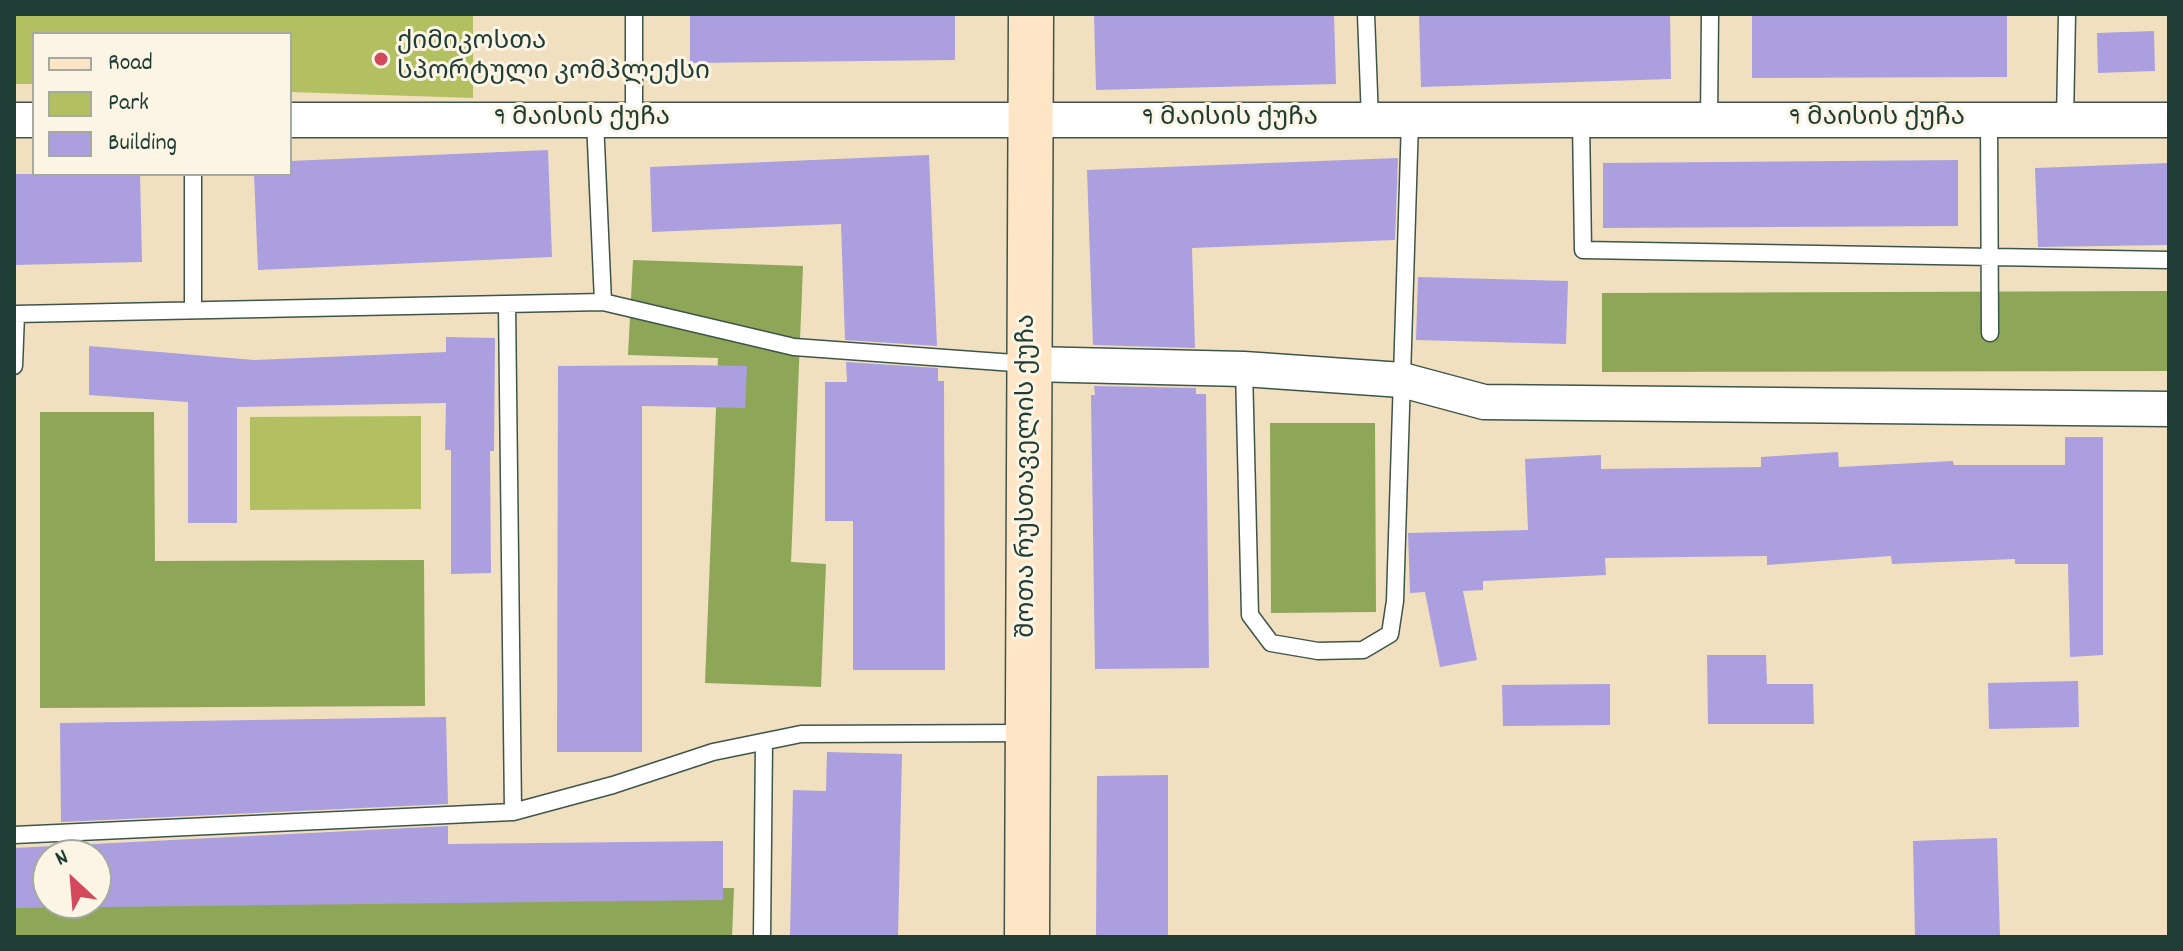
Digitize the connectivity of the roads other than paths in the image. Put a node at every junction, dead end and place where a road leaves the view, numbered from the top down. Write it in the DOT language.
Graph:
graph roads {
  1 [pos="634,14"];
  2 [pos="1031,14"];
  3 [pos="1366,14"];
  4 [pos="1710,14"];
  5 [pos="2067,14"];
  6 [pos="292,120"];
  7 [pos="595,120"];
  8 [pos="634,120"];
  9 [pos="1030,120"];
  10 [pos="1370,120"];
  11 [pos="1410,120"];
  12 [pos="1709,120"];
  13 [pos="1989,120"];
  14 [pos="2169,120"];
  15 [pos="1581,121"];
  16 [pos="2065,121"];
  17 [pos="193,176"];
  18 [pos="1991,257"];
  19 [pos="2169,260"];
  20 [pos="603,302"];
  21 [pos="507,304"];
  22 [pos="193,310"];
  23 [pos="15,314"];
  24 [pos="1990,333"];
  25 [pos="1029,364"];
  26 [pos="14,366"];
  27 [pos="1244,369"];
  28 [pos="1402,380"];
  29 [pos="2169,409"];
  30 [pos="1028,733"];
  31 [pos="764,742"];
  32 [pos="513,812"];
  33 [pos="14,835"];
  34 [pos="762,937"];
  35 [pos="1027,937"];
  1 -- 8 [label="lane"];
  2 -- 9 [label="street, შოთა რუსთაველის ქუჩა"];
  3 -- 10 [label="lane"];
  4 -- 12 [label="lane"];
  5 -- 16 [label="lane"];
  6 -- 7 [label="street, 9 მაისის ქუჩა"];
  7 -- 8 [label="street, 9 მაისის ქუჩა"];
  7 -- 20 [label="lane"];
  8 -- 9 [label="street, 9 მაისის ქუჩა"];
  9 -- 10 [label="street, 9 მაისის ქუჩა"];
  9 -- 25 [label="street, შოთა რუსთაველის ქუჩა"];
  10 -- 11 [label="street, 9 მაისის ქუჩა"];
  11 -- 15 [label="street, 9 მაისის ქუჩა"];
  11 -- 28 [label="lane"];
  12 -- 13 [label="street, 9 მაისის ქუჩა"];
  12 -- 15 [label="street, 9 მაისის ქუჩა"];
  13 -- 16 [label="street, 9 მაისის ქუჩა"];
  13 -- 18 [label="lane"];
  14 -- 16 [label="street, 9 მაისის ქუჩა"];
  15 -- 18 [label="lane"];
  17 -- 22 [label="lane"];
  18 -- 19 [label="lane"];
  18 -- 24 [label="lane"];
  20 -- 21 [label="lane"];
  20 -- 25 [label="lane"];
  21 -- 22 [label="lane"];
  21 -- 32 [label="lane"];
  22 -- 23 [label="lane"];
  23 -- 26 [label="lane"];
  25 -- 27 [label="street"];
  25 -- 30 [label="street, შოთა რუსთაველის ქუჩა"];
  27 -- 28 [label="street"];
  27 -- 28 [label="lane"];
  28 -- 29 [label="street"];
  30 -- 31 [label="lane"];
  30 -- 35 [label="street, შოთა რუსთაველის ქუჩა"];
  31 -- 32 [label="lane"];
  31 -- 34 [label="lane"];
  32 -- 33 [label="lane"];
}
